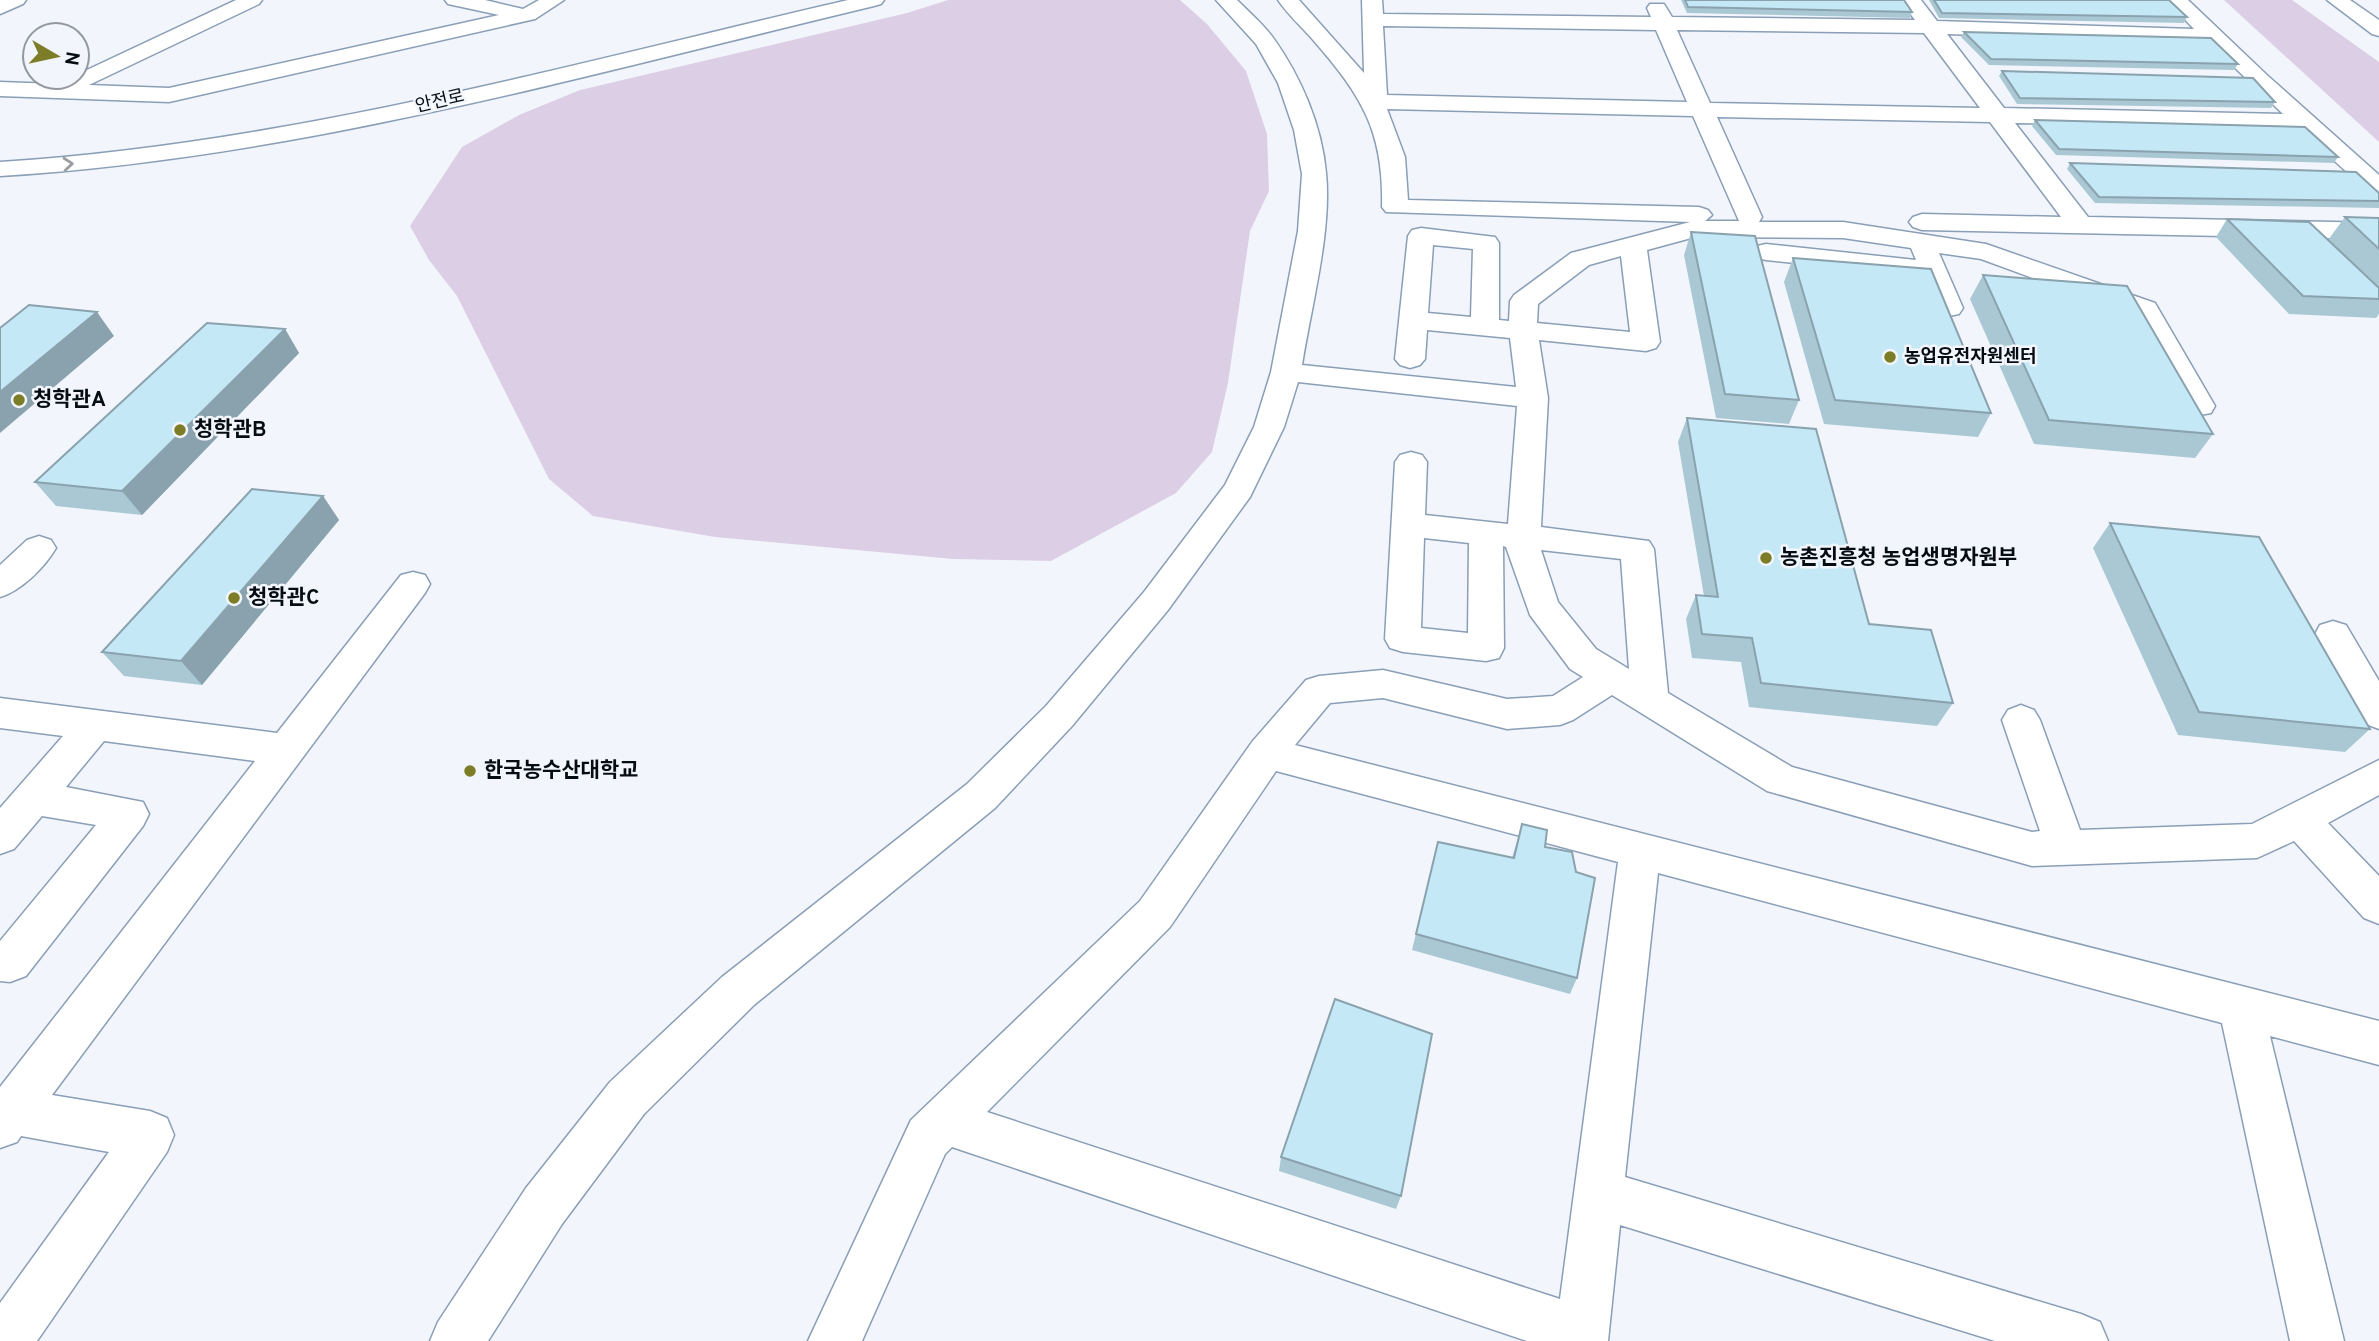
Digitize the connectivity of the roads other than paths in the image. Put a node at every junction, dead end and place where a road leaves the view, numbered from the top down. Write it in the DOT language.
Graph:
graph roads {
  1 [pos="16,0"];
  2 [pos="252,0"];
  3 [pos="454,0"];
  4 [pos="554,0"];
  5 [pos="808,0"];
  6 [pos="874,0"];
  7 [pos="1226,0"];
  8 [pos="1288,0"];
  9 [pos="1654,0"];
  10 [pos="1909,0"];
  11 [pos="2176,0"];
  12 [pos="2337,0"];
  13 [pos="0,8"];
  14 [pos="1372,10"];
  15 [pos="528,15"];
  16 [pos="1663,26"];
  17 [pos="1931,27"];
  18 [pos="2379,30"];
  19 [pos="2213,36"];
  20 [pos="91,76"];
  21 [pos="0,89"];
  22 [pos="21,89"];
  23 [pos="83,91"];
  24 [pos="1374,104"];
  25 [pos="1702,110"];
  26 [pos="1998,114"];
  27 [pos="2305,121"];
  28 [pos="0,149"];
  29 [pos="0,169"];
  30 [pos="2379,188"];
  31 [pos="1749,217"];
  32 [pos="2379,230"];
  33 [pos="1633,245"];
  34 [pos="2068,251"];
  35 [pos="1766,252"];
  36 [pos="1927,256"];
  37 [pos="1948,308"];
  38 [pos="1412,320"];
  39 [pos="1485,327"];
  40 [pos="1523,330"];
  41 [pos="1410,359"];
  42 [pos="1286,372"];
  43 [pos="1533,398"];
  44 [pos="2200,406"];
  45 [pos="1411,462"];
  46 [pos="1408,525"];
  47 [pos="1486,533"];
  48 [pos="1523,537"];
  49 [pos="39,548"];
  50 [pos="0,584"];
  51 [pos="413,584"];
  52 [pos="2333,634"];
  53 [pos="1612,677"];
  54 [pos="1650,700"];
  55 [pos="0,713"];
  56 [pos="2379,714"];
  57 [pos="2021,720"];
  58 [pos="94,726"];
  59 [pos="286,750"];
  60 [pos="1266,753"];
  61 [pos="2379,776"];
  62 [pos="33,798"];
  63 [pos="2299,819"];
  64 [pos="0,836"];
  65 [pos="2066,848"];
  66 [pos="1640,851"];
  67 [pos="2379,905"];
  68 [pos="0,961"];
  69 [pos="2241,1008"];
  70 [pos="2379,1043"];
  71 [pos="5,1118"];
  72 [pos="944,1121"];
  73 [pos="1599,1194"];
  74 [pos="1582,1337"];
  75 [pos="5,1341"];
  76 [pos="457,1341"];
  77 [pos="835,1341"];
  78 [pos="2081,1341"];
  79 [pos="2317,1341"];
  1 -- 13 [label="street"];
  2 -- 20 [label="street"];
  3 -- 15 [label="street"];
  4 -- 15 [label="street"];
  5 -- 28 [label="street, 안전로"];
  29 -- 6 [label="street, 안전로, one-way"];
  7 -- 42 [label="street"];
  8 -- 24 [label="street"];
  9 -- 16 [label="street"];
  10 -- 17 [label="street"];
  11 -- 19 [label="street"];
  12 -- 18 [label="street"];
  14 -- 16 [label="street"];
  14 -- 24 [label="street"];
  15 -- 23 [label="street"];
  16 -- 17 [label="street"];
  16 -- 25 [label="street"];
  17 -- 19 [label="street"];
  17 -- 26 [label="street"];
  19 -- 27 [label="street"];
  21 -- 22 [label="street"];
  24 -- 25 [label="street"];
  24 -- 31 [label="street"];
  25 -- 26 [label="street"];
  25 -- 31 [label="street"];
  26 -- 27 [label="street"];
  26 -- 34 [label="street"];
  27 -- 30 [label="street"];
  31 -- 34 [label="street"];
  32 -- 34 [label="street"];
  33 -- 36 [label="street"];
  33 -- 40 [label="street"];
  33 -- 40 [label="street"];
  34 -- 36 [label="street"];
  34 -- 44 [label="street"];
  35 -- 36 [label="street"];
  36 -- 37 [label="street"];
  38 -- 39 [label="street"];
  38 -- 39 [label="street"];
  38 -- 41 [label="street"];
  39 -- 40 [label="street"];
  40 -- 43 [label="street"];
  42 -- 43 [label="street"];
  42 -- 76 [label="street"];
  43 -- 48 [label="street"];
  45 -- 46 [label="street"];
  46 -- 47 [label="street"];
  46 -- 47 [label="street"];
  47 -- 48 [label="street"];
  48 -- 53 [label="street"];
  48 -- 54 [label="street"];
  49 -- 50 [label="street"];
  51 -- 59 [label="street"];
  52 -- 56 [label="street"];
  53 -- 54 [label="street"];
  53 -- 60 [label="street"];
  54 -- 65 [label="street"];
  55 -- 58 [label="street"];
  57 -- 65 [label="street"];
  58 -- 59 [label="street"];
  58 -- 62 [label="street"];
  59 -- 71 [label="street"];
  60 -- 66 [label="street"];
  60 -- 72 [label="street"];
  61 -- 63 [label="street"];
  62 -- 64 [label="street"];
  62 -- 68 [label="street"];
  63 -- 65 [label="street"];
  63 -- 67 [label="street"];
  66 -- 69 [label="street"];
  66 -- 73 [label="street"];
  69 -- 70 [label="street"];
  69 -- 79 [label="street"];
  71 -- 75 [label="street"];
  72 -- 74 [label="street"];
  72 -- 77 [label="street"];
  73 -- 74 [label="street"];
  73 -- 78 [label="street"];
}
